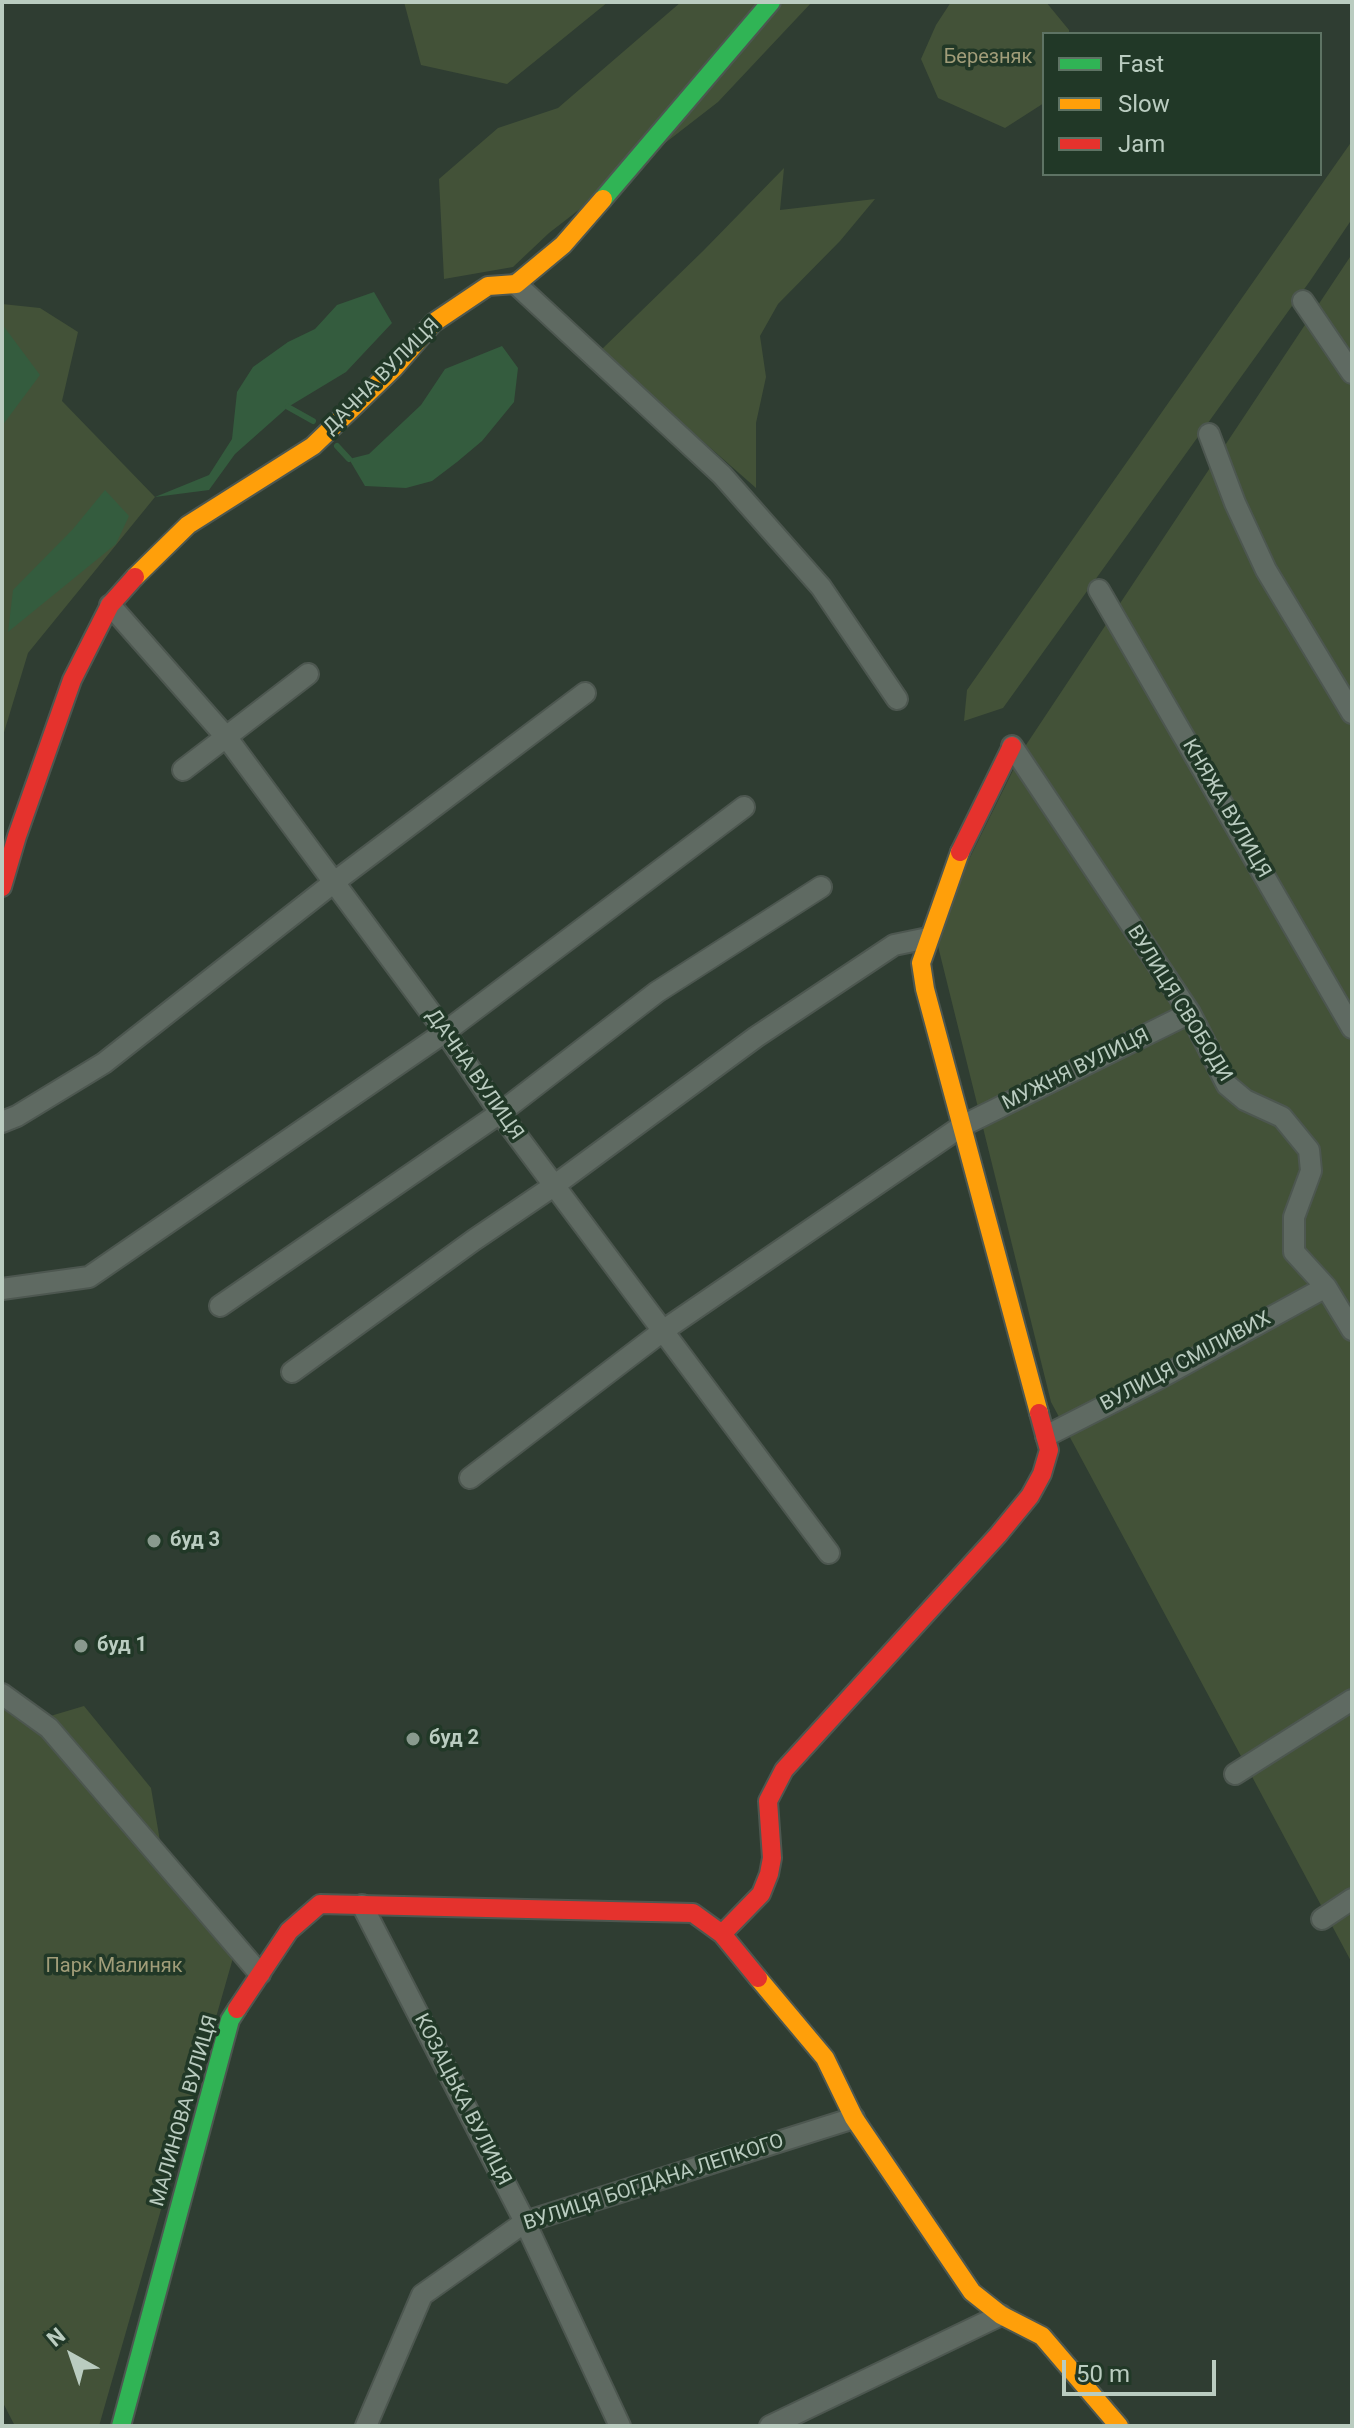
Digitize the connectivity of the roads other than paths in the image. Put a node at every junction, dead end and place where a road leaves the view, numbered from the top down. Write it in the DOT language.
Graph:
graph roads {
  1 [pos="771,2"];
  2 [pos="516,284"];
  3 [pos="1303,301"];
  4 [pos="1352,373"];
  5 [pos="1209,434"];
  6 [pos="1099,590"];
  7 [pos="110,605"];
  8 [pos="308,674"];
  9 [pos="585,693"];
  10 [pos="897,699"];
  11 [pos="1352,713"];
  12 [pos="227,738"];
  13 [pos="1012,746"];
  14 [pos="183,770"];
  15 [pos="744,807"];
  16 [pos="333,883"];
  17 [pos="2,887"];
  18 [pos="821,887"];
  19 [pos="928,938"];
  20 [pos="1190,1013"];
  21 [pos="1352,1028"];
  22 [pos="445,1032"];
  23 [pos="500,1113"];
  24 [pos="2,1122"];
  25 [pos="962,1126"];
  26 [pos="555,1185"];
  27 [pos="1326,1287"];
  28 [pos="2,1289"];
  29 [pos="220,1306"];
  30 [pos="664,1330"];
  31 [pos="1352,1330"];
  32 [pos="292,1372"];
  33 [pos="1046,1436"];
  34 [pos="470,1478"];
  35 [pos="829,1553"];
  36 [pos="2,1694"];
  37 [pos="1352,1700"];
  38 [pos="1235,1774"];
  39 [pos="1352,1899"];
  40 [pos="362,1905"];
  41 [pos="1322,1919"];
  42 [pos="722,1934"];
  43 [pos="260,1974"];
  44 [pos="854,2118"];
  45 [pos="525,2222"];
  46 [pos="1001,2315"];
  47 [pos="121,2426"];
  48 [pos="366,2426"];
  49 [pos="620,2426"];
  50 [pos="770,2426"];
  51 [pos="1119,2426"];
  1 -- 2 [label="street, ДАЧНА ВУЛИЦЯ"];
  2 -- 7 [label="street, ДАЧНА ВУЛИЦЯ"];
  2 -- 10 [label="street"];
  3 -- 4 [label="street"];
  5 -- 11 [label="street"];
  6 -- 21 [label="street, КНЯЖА ВУЛИЦЯ"];
  7 -- 12 [label="street, ДАЧНА ВУЛИЦЯ"];
  7 -- 17 [label="street, ДАЧНА ВУЛИЦЯ"];
  8 -- 12 [label="street"];
  9 -- 16 [label="street"];
  12 -- 14 [label="street"];
  12 -- 16 [label="street, ДАЧНА ВУЛИЦЯ"];
  13 -- 19 [label="street"];
  13 -- 20 [label="street, ВУЛИЦЯ СВОБОДИ"];
  15 -- 22 [label="street"];
  16 -- 22 [label="street, ДАЧНА ВУЛИЦЯ"];
  16 -- 24 [label="street"];
  18 -- 23 [label="street"];
  19 -- 25 [label="street"];
  19 -- 26 [label="street"];
  20 -- 25 [label="street, МУЖНЯ ВУЛИЦЯ"];
  20 -- 27 [label="street, ВУЛИЦЯ СВОБОДИ"];
  22 -- 23 [label="street, ДАЧНА ВУЛИЦЯ"];
  22 -- 28 [label="street"];
  23 -- 26 [label="street, ДАЧНА ВУЛИЦЯ"];
  23 -- 29 [label="street"];
  25 -- 30 [label="street, МУЖНЯ ВУЛИЦЯ"];
  25 -- 33 [label="street"];
  26 -- 30 [label="street, ДАЧНА ВУЛИЦЯ"];
  26 -- 32 [label="street"];
  27 -- 31 [label="street, ВУЛИЦЯ СВОБОДИ"];
  27 -- 33 [label="street, ВУЛИЦЯ СМІЛИВИХ"];
  30 -- 34 [label="street, МУЖНЯ ВУЛИЦЯ"];
  30 -- 35 [label="street, ДАЧНА ВУЛИЦЯ"];
  33 -- 42 [label="street"];
  36 -- 43 [label="street"];
  37 -- 38 [label="street"];
  39 -- 41 [label="street"];
  40 -- 42 [label="street, МАЛИНОВА ВУЛИЦЯ"];
  40 -- 43 [label="street, МАЛИНОВА ВУЛИЦЯ"];
  40 -- 45 [label="street, КОЗАЦЬКА ВУЛИЦЯ"];
  42 -- 44 [label="street, МАЛИНОВА ВУЛИЦЯ"];
  43 -- 47 [label="street, МАЛИНОВА ВУЛИЦЯ"];
  44 -- 45 [label="street, ВУЛИЦЯ БОГДАНА ЛЕПКОГО"];
  44 -- 46 [label="street, МАЛИНОВА ВУЛИЦЯ"];
  45 -- 48 [label="street, ВУЛИЦЯ БОГДАНА ЛЕПКОГО"];
  45 -- 49 [label="street, КОЗАЦЬКА ВУЛИЦЯ"];
  46 -- 50 [label="street"];
  46 -- 51 [label="street, МАЛИНОВА ВУЛИЦЯ"];
}
